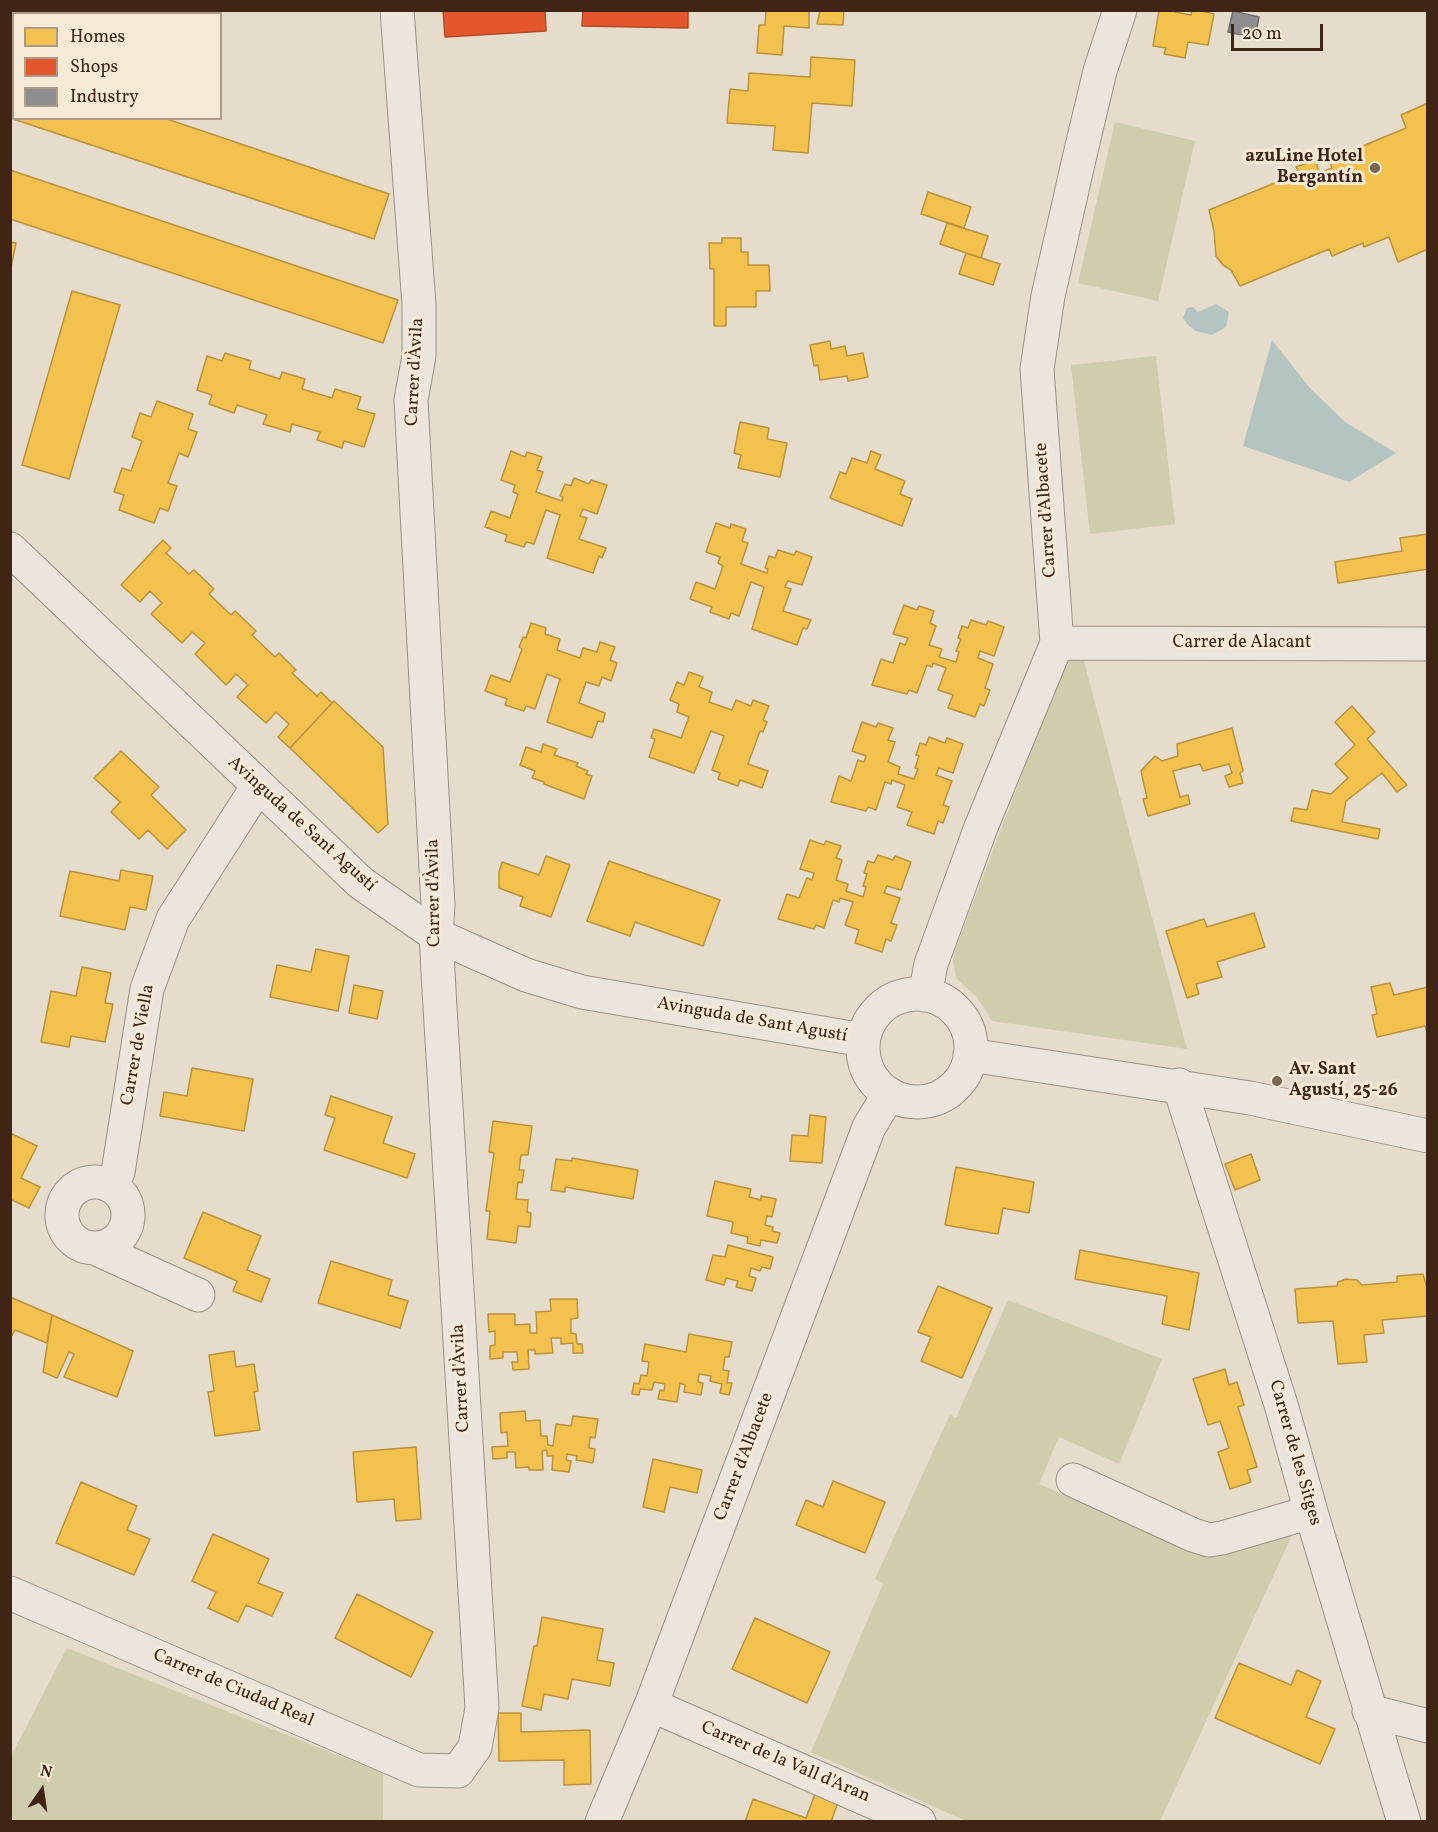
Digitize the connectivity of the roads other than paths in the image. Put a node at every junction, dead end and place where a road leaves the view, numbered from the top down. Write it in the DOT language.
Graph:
graph roads {
  1 [pos="397,10"];
  2 [pos="1120,10"];
  3 [pos="10,549"];
  4 [pos="1057,643"];
  5 [pos="1428,644"];
  6 [pos="258,786"];
  7 [pos="436,934"];
  8 [pos="925,995"];
  9 [pos="863,1040"];
  10 [pos="970,1055"];
  11 [pos="1179,1085"];
  12 [pos="889,1094"];
  13 [pos="1428,1136"];
  14 [pos="111,1186"];
  15 [pos="97,1249"];
  16 [pos="198,1295"];
  17 [pos="1073,1480"];
  18 [pos="1311,1512"];
  19 [pos="10,1593"];
  20 [pos="651,1705"];
  21 [pos="1370,1711"];
  22 [pos="1428,1726"];
  23 [pos="458,1771"];
  24 [pos="602,1821"];
  25 [pos="919,1821"];
  26 [pos="1404,1821"];
  1 -- 7 [label="street, Carrer d'Àvila"];
  2 -- 4 [label="street, Carrer d'Albacete"];
  3 -- 6 [label="street, Avinguda de Sant Agustí"];
  4 -- 5 [label="street, Carrer de Alacant"];
  4 -- 8 [label="street, Carrer d'Albacete"];
  6 -- 7 [label="street, Avinguda de Sant Agustí"];
  6 -- 14 [label="street, Carrer de Viella"];
  7 -- 9 [label="street, Avinguda de Sant Agustí"];
  7 -- 23 [label="street, Carrer d'Àvila"];
  8 -- 9 [label="street"];
  8 -- 10 [label="street"];
  9 -- 12 [label="street"];
  10 -- 11 [label="street"];
  10 -- 12 [label="street"];
  11 -- 13 [label="street"];
  11 -- 18 [label="street, Carrer de les Sitges"];
  12 -- 20 [label="street, Carrer d'Albacete"];
  14 -- 15 [label="street"];
  14 -- 15 [label="street"];
  15 -- 16 [label="street"];
  17 -- 18 [label="street"];
  18 -- 21 [label="street, Carrer de les Sitges"];
  19 -- 23 [label="street, Carrer de Ciudad Real"];
  20 -- 24 [label="street, Carrer d'Albacete"];
  20 -- 25 [label="street, Carrer de la Vall d'Aran"];
  21 -- 22 [label="street"];
  21 -- 26 [label="street, Carrer de les Sitges"];
}
